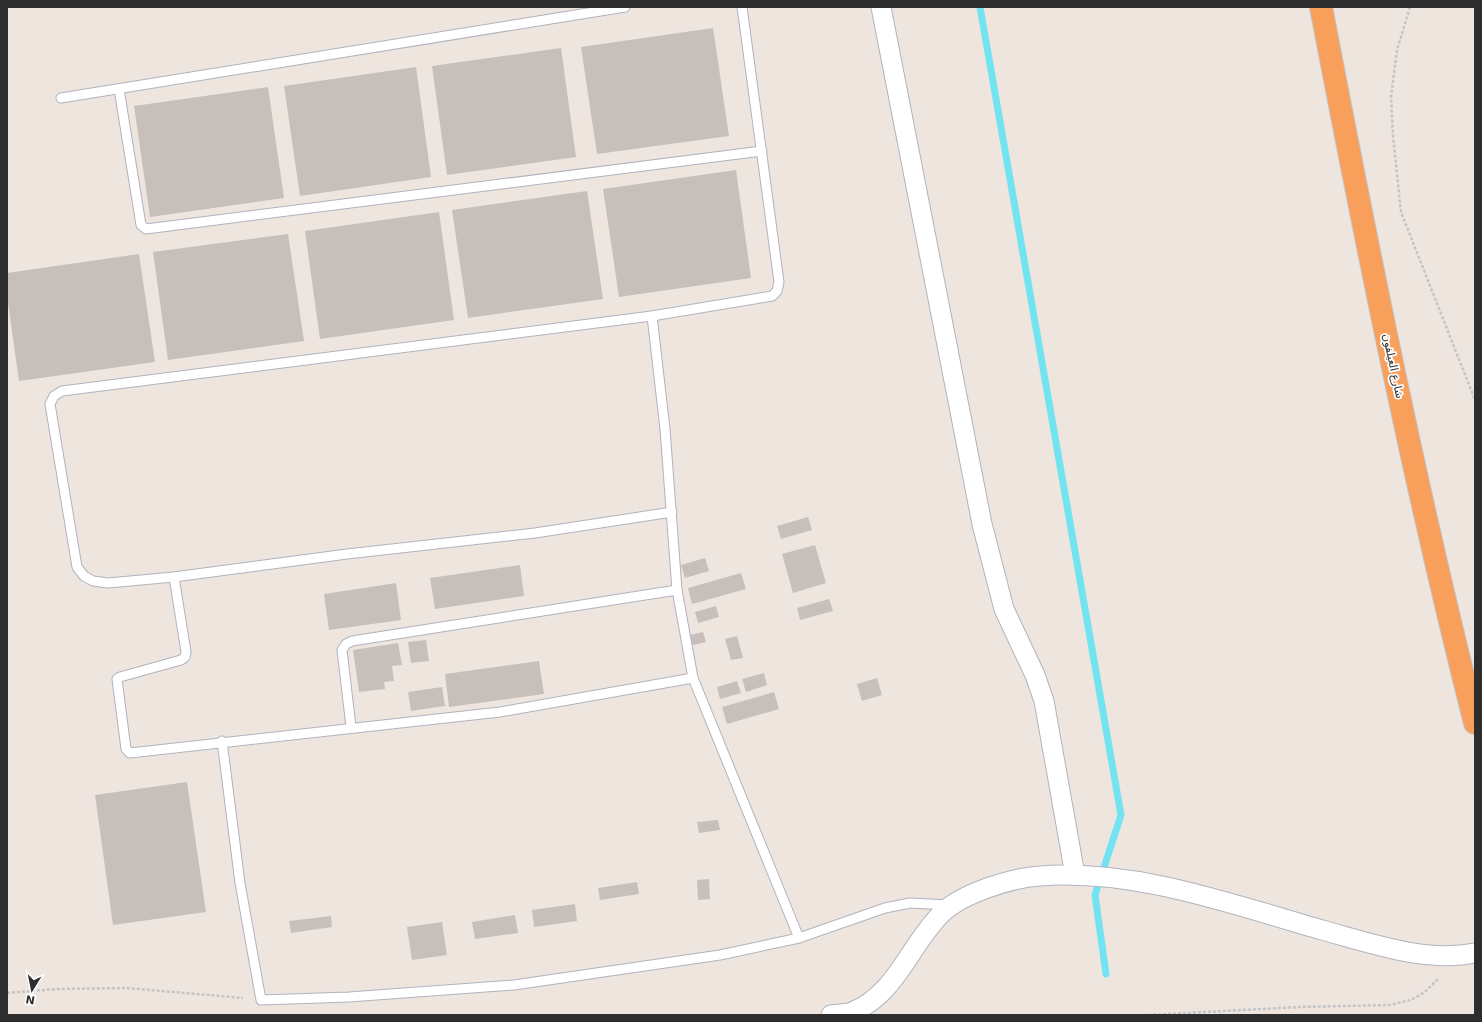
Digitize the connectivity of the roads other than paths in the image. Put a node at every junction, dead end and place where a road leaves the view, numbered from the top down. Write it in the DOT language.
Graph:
graph roads {
  1 [pos="625,7"];
  2 [pos="742,7"];
  3 [pos="882,7"];
  4 [pos="1321,7"];
  5 [pos="119,89"];
  6 [pos="61,98"];
  7 [pos="762,151"];
  8 [pos="652,316"];
  9 [pos="672,512"];
  10 [pos="174,577"];
  11 [pos="676,590"];
  12 [pos="693,678"];
  13 [pos="1475,723"];
  14 [pos="351,727"];
  15 [pos="222,741"];
  16 [pos="1075,875"];
  17 [pos="951,906"];
  18 [pos="799,938"];
  19 [pos="1475,953"];
  20 [pos="831,1015"];
  1 -- 5 [label="lane"];
  2 -- 7 [label="lane"];
  3 -- 16 [label="street"];
  4 -- 13 [label="highway, شارع العيلفون"];
  5 -- 6 [label="lane"];
  5 -- 7 [label="lane"];
  7 -- 8 [label="lane"];
  8 -- 9 [label="lane"];
  8 -- 10 [label="lane"];
  9 -- 10 [label="lane"];
  9 -- 11 [label="lane"];
  10 -- 15 [label="lane"];
  11 -- 12 [label="lane"];
  11 -- 14 [label="lane"];
  12 -- 14 [label="lane"];
  12 -- 18 [label="lane"];
  14 -- 15 [label="lane"];
  15 -- 18 [label="lane"];
  16 -- 17 [label="street"];
  16 -- 19 [label="street"];
  17 -- 18 [label="lane"];
  17 -- 20 [label="street"];
}
